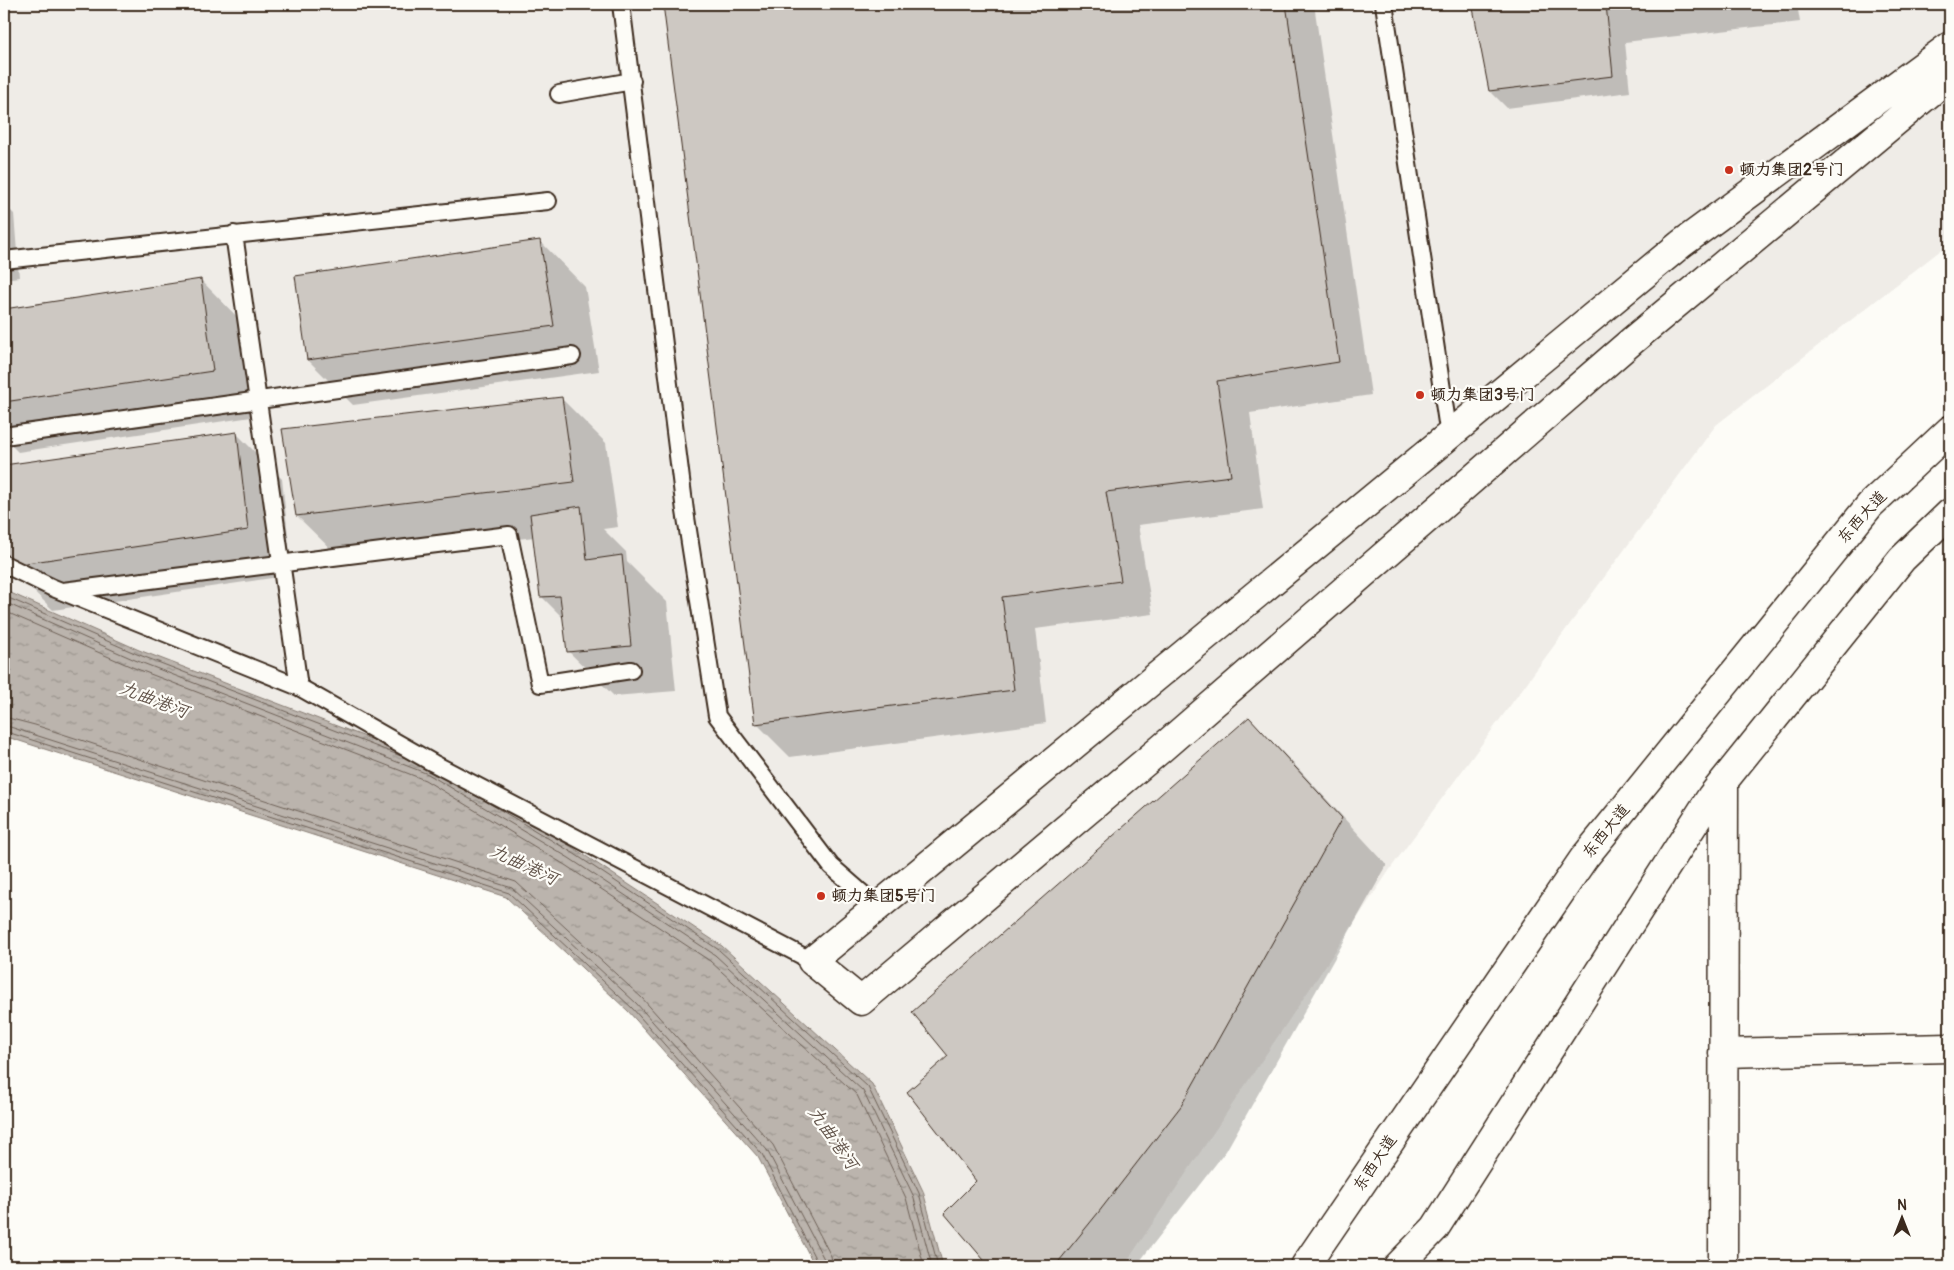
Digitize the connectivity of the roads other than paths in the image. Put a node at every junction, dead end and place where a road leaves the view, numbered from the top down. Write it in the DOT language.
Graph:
graph roads {
  1 [pos="621,4"];
  2 [pos="1384,4"];
  3 [pos="1950,46"];
  4 [pos="1950,76"];
  5 [pos="632,81"];
  6 [pos="559,94"];
  7 [pos="548,201"];
  8 [pos="234,234"];
  9 [pos="4,260"];
  10 [pos="572,356"];
  11 [pos="258,400"];
  12 [pos="1950,430"];
  13 [pos="4,436"];
  14 [pos="1449,436"];
  15 [pos="1950,513"];
  16 [pos="281,563"];
  17 [pos="4,564"];
  18 [pos="62,591"];
  19 [pos="631,670"];
  20 [pos="299,687"];
  21 [pos="1724,782"];
  22 [pos="878,907"];
  23 [pos="812,961"];
  24 [pos="1950,1048"];
  25 [pos="1723,1053"];
  26 [pos="1305,1266"];
  27 [pos="1398,1266"];
  28 [pos="1723,1266"];
  1 -- 5 [label="lane"];
  2 -- 14 [label="lane"];
  3 -- 14 [label="main road"];
  4 -- 23 [label="main road"];
  5 -- 6 [label="lane"];
  5 -- 22 [label="lane"];
  7 -- 8 [label="lane"];
  8 -- 9 [label="lane"];
  8 -- 11 [label="lane"];
  10 -- 11 [label="lane"];
  11 -- 13 [label="lane"];
  11 -- 16 [label="lane"];
  12 -- 26 [label="main road, 东西大道"];
  14 -- 22 [label="main road"];
  15 -- 21 [label="main road"];
  16 -- 18 [label="lane"];
  16 -- 19 [label="lane"];
  16 -- 20 [label="lane"];
  17 -- 18 [label="lane"];
  18 -- 20 [label="lane"];
  20 -- 23 [label="lane"];
  21 -- 25 [label="main road"];
  21 -- 27 [label="main road"];
  22 -- 23 [label="main road"];
  24 -- 25 [label="main road"];
  25 -- 28 [label="main road"];
}
